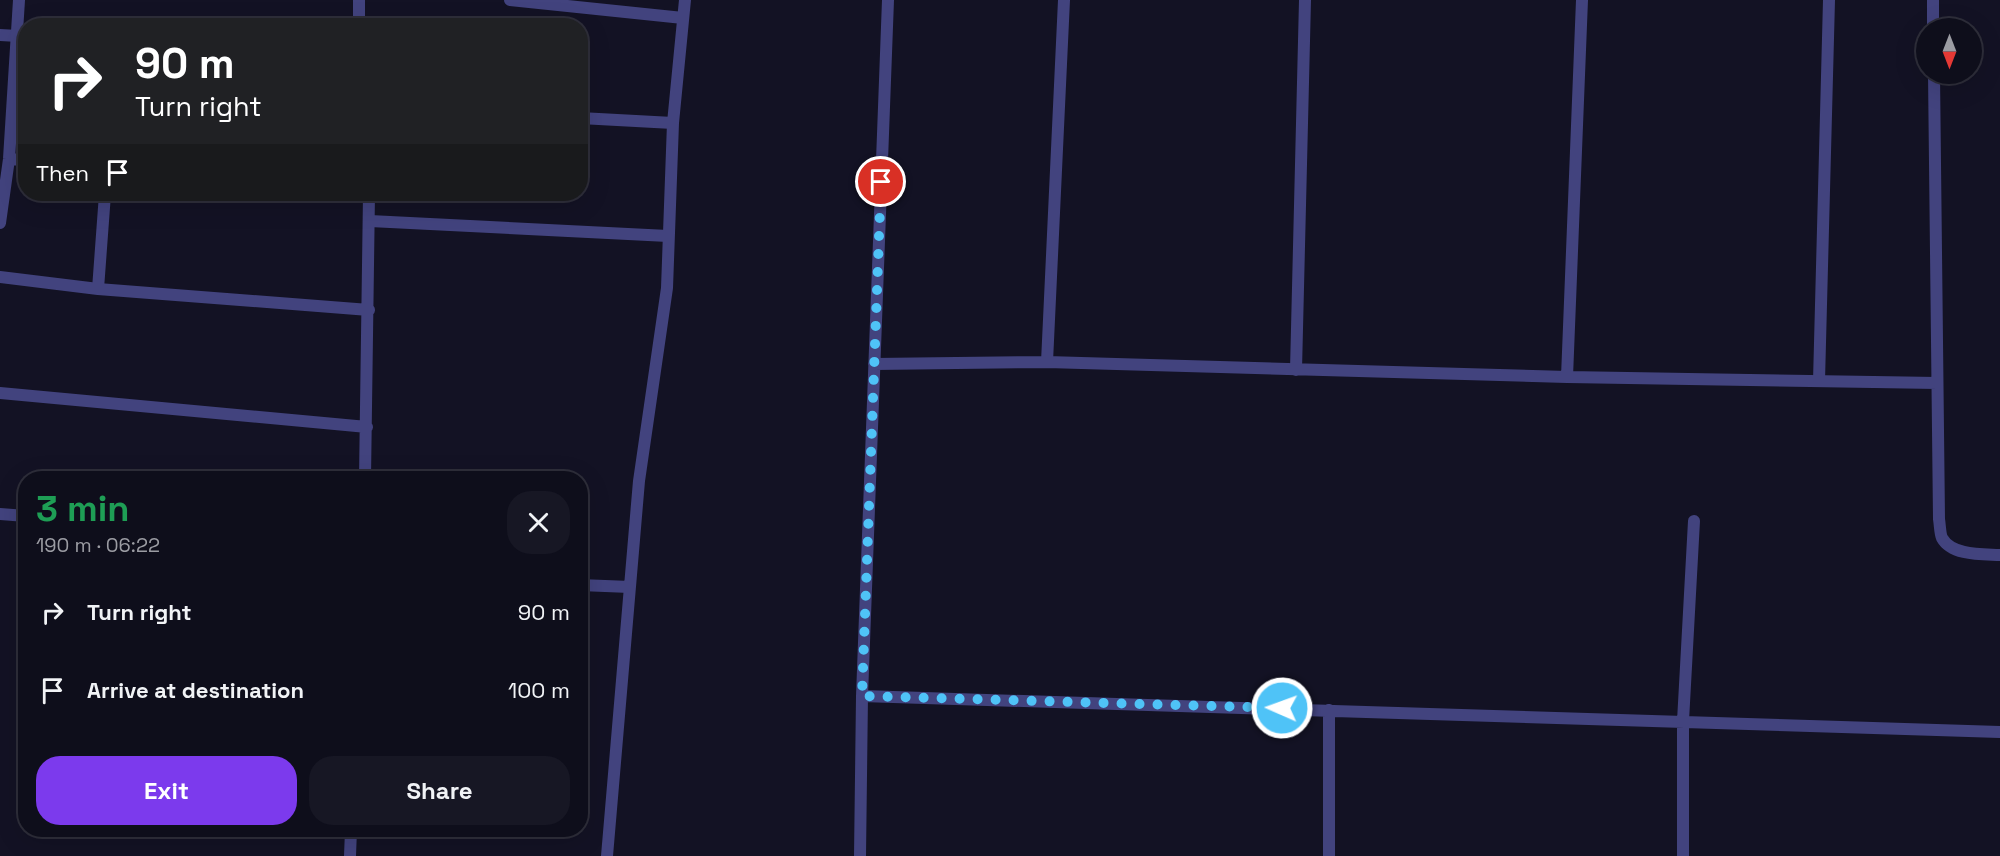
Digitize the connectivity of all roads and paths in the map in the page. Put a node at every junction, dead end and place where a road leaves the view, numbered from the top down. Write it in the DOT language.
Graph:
graph roads {
  1 [pos="19,0"];
  2 [pos="359,0"];
  3 [pos="510,0"];
  4 [pos="685,0"];
  5 [pos="888,0"];
  6 [pos="1064,0"];
  7 [pos="1305,0"];
  8 [pos="1582,0"];
  9 [pos="1829,0"];
  10 [pos="1933,0"];
  11 [pos="20,18"];
  12 [pos="359,18"];
  13 [pos="683,18"];
  14 [pos="1933,18"];
  15 [pos="0,35"];
  16 [pos="18,37"];
  17 [pos="18,75"];
  18 [pos="1934,84"];
  19 [pos="588,118"];
  20 [pos="673,123"];
  21 [pos="9,159"];
  22 [pos="18,160"];
  23 [pos="104,201"];
  24 [pos="369,201"];
  25 [pos="369,221"];
  26 [pos="0,223"];
  27 [pos="668,236"];
  28 [pos="0,277"];
  29 [pos="98,289"];
  30 [pos="369,310"];
  31 [pos="1047,362"];
  32 [pos="874,364"];
  33 [pos="1296,370"];
  34 [pos="1567,377"];
  35 [pos="1819,381"];
  36 [pos="1937,383"];
  37 [pos="0,393"];
  38 [pos="367,427"];
  39 [pos="365,471"];
  40 [pos="0,514"];
  41 [pos="18,515"];
  42 [pos="1695,521"];
  43 [pos="2000,555"];
  44 [pos="588,585"];
  45 [pos="630,587"];
  46 [pos="862,696"];
  47 [pos="1329,710"];
  48 [pos="1683,721"];
  49 [pos="2000,732"];
  50 [pos="351,837"];
  51 [pos="350,856"];
  52 [pos="608,856"];
  53 [pos="860,856"];
  54 [pos="1329,856"];
  55 [pos="1683,856"];
  1 -- 11 [label="street"];
  2 -- 12 [label="street"];
  3 -- 13 [label="street"];
  4 -- 13 [label="street"];
  5 -- 32 [label="street"];
  6 -- 31 [label="street"];
  7 -- 33 [label="street"];
  8 -- 34 [label="street"];
  9 -- 35 [label="street"];
  10 -- 14 [label="street"];
  13 -- 20 [label="street"];
  15 -- 16 [label="street"];
  17 -- 21 [label="street"];
  18 -- 36 [label="street"];
  19 -- 20 [label="street"];
  20 -- 27 [label="street"];
  21 -- 22 [label="street"];
  21 -- 26 [label="street"];
  23 -- 29 [label="street"];
  24 -- 25 [label="street"];
  25 -- 27 [label="street"];
  25 -- 30 [label="street"];
  27 -- 45 [label="street"];
  28 -- 29 [label="street"];
  29 -- 30 [label="street"];
  30 -- 38 [label="street"];
  31 -- 32 [label="street"];
  31 -- 33 [label="street"];
  32 -- 46 [label="street"];
  33 -- 34 [label="street"];
  34 -- 35 [label="street"];
  35 -- 36 [label="street"];
  36 -- 43 [label="street"];
  37 -- 38 [label="street"];
  38 -- 39 [label="street"];
  40 -- 41 [label="street"];
  42 -- 48 [label="street"];
  44 -- 45 [label="street"];
  45 -- 52 [label="street"];
  46 -- 47 [label="street"];
  46 -- 53 [label="street"];
  47 -- 48 [label="street"];
  47 -- 54 [label="street"];
  48 -- 49 [label="street"];
  48 -- 55 [label="street"];
  50 -- 51 [label="street"];
}
